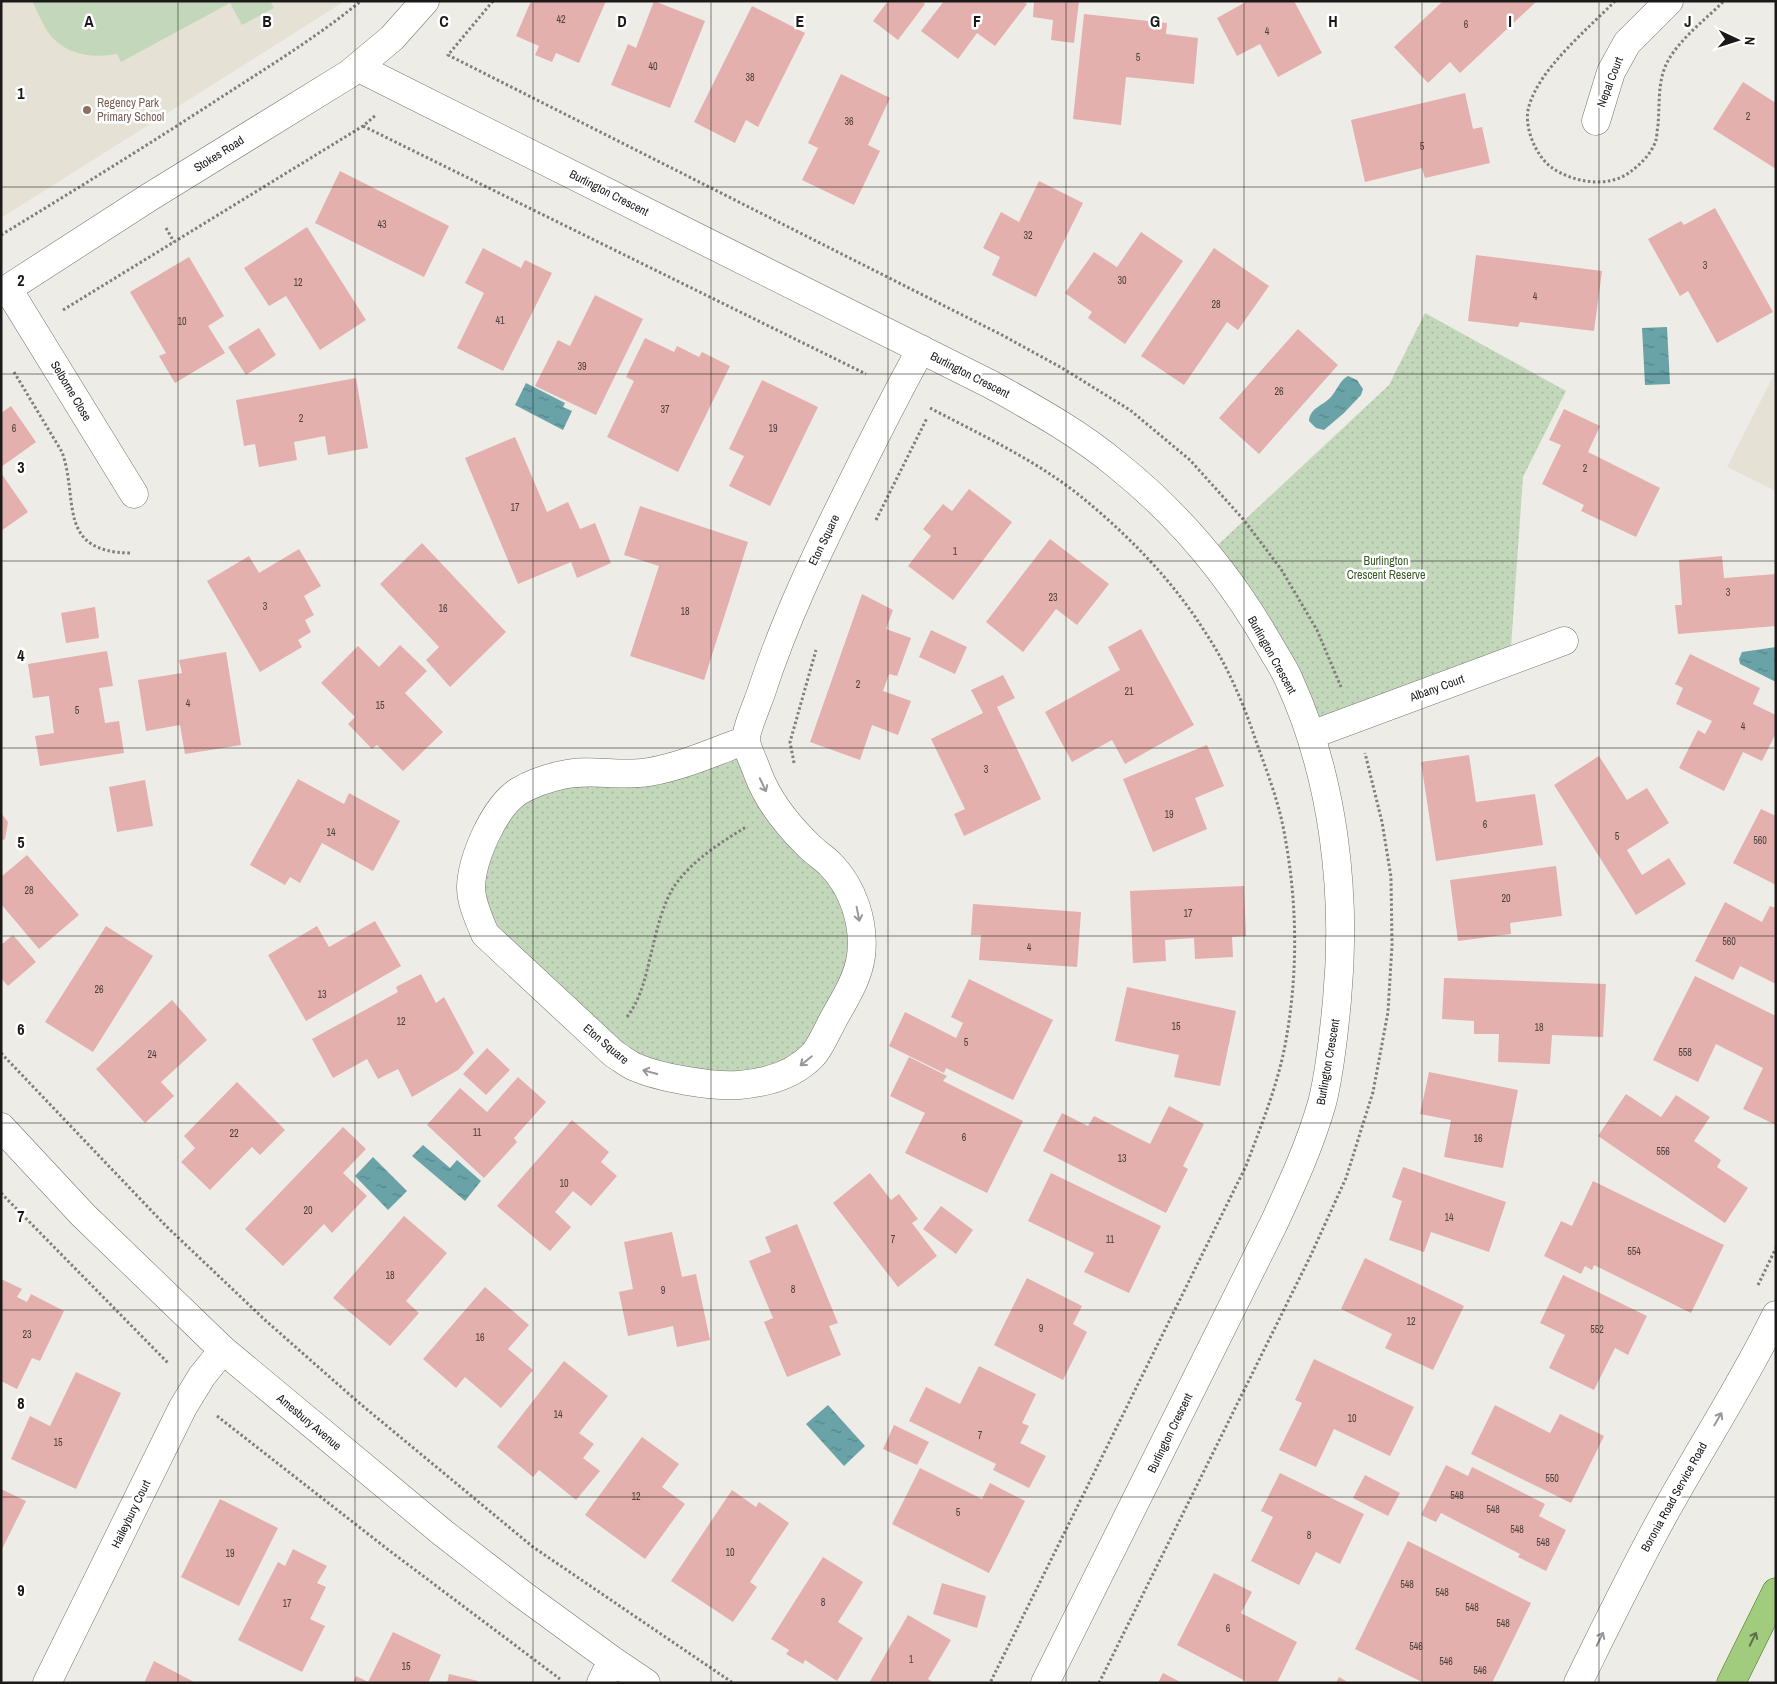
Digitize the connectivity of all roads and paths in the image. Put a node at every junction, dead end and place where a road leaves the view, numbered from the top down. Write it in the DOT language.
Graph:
graph roads {
  1 [pos="361,1"];
  2 [pos="426,1"];
  3 [pos="493,1"];
  4 [pos="1668,1"];
  5 [pos="448,55"];
  6 [pos="359,68"];
  7 [pos="381,110"];
  8 [pos="1596,120"];
  9 [pos="363,126"];
  10 [pos="165,225"];
  11 [pos="1,235"];
  12 [pos="174,242"];
  13 [pos="5,291"];
  14 [pos="60,312"];
  15 [pos="921,349"];
  16 [pos="11,367"];
  17 [pos="866,374"];
  18 [pos="134,494"];
  19 [pos="872,528"];
  20 [pos="130,553"];
  21 [pos="1564,641"];
  22 [pos="818,644"];
  23 [pos="1311,735"];
  24 [pos="746,740"];
  25 [pos="796,768"];
  26 [pos="750,825"];
  27 [pos="602,1043"];
  28 [pos="1,1054"];
  29 [pos="1,1126"];
  30 [pos="1,1192"];
  31 [pos="1776,1314"];
  32 [pos="223,1350"];
  33 [pos="171,1366"];
  34 [pos="217,1416"];
  35 [pos="1776,1592"];
  36 [pos="607,1672"];
  37 [pos="560,1679"];
  38 [pos="47,1683"];
  39 [pos="646,1683"];
  40 [pos="733,1683"];
  41 [pos="990,1683"];
  42 [pos="1045,1683"];
  43 [pos="1578,1683"];
  44 [pos="1731,1683"];
  1 -- 11 [label="path"];
  2 -- 6 [label="street, Stokes Road"];
  3 -- 5 [label="path"];
  4 -- 8 [label="street, Nepal Court"];
  6 -- 13 [label="street, Stokes Road"];
  6 -- 15 [label="street, Burlington Crescent"];
  7 -- 9 [label="path"];
  9 -- 12 [label="path"];
  9 -- 17 [label="path"];
  10 -- 12 [label="path"];
  12 -- 14 [label="path"];
  13 -- 18 [label="street, Selborne Close"];
  15 -- 23 [label="street, Burlington Crescent"];
  15 -- 24 [label="street, Eton Square"];
  16 -- 20 [label="path"];
  19 -- 41 [label="path"];
  21 -- 23 [label="street, Albany Court"];
  22 -- 25 [label="path"];
  23 -- 42 [label="street, Burlington Crescent"];
  24 -- 27 [label="street, Eton Square"];
  24 -- 27 [label="street, Eton Square, one-way"];
  26 -- 27 [label="path"];
  28 -- 40 [label="path"];
  29 -- 32 [label="street, Amesbury Avenue"];
  30 -- 33 [label="path"];
  43 -- 31 [label="street, Boronia Road Service Road, one-way"];
  32 -- 36 [label="street, Amesbury Avenue"];
  32 -- 38 [label="street, Haileybury Court"];
  34 -- 37 [label="path"];
  44 -- 35 [label="main road, one-way"];
  36 -- 39 [label="street, Amesbury Avenue"];
}
